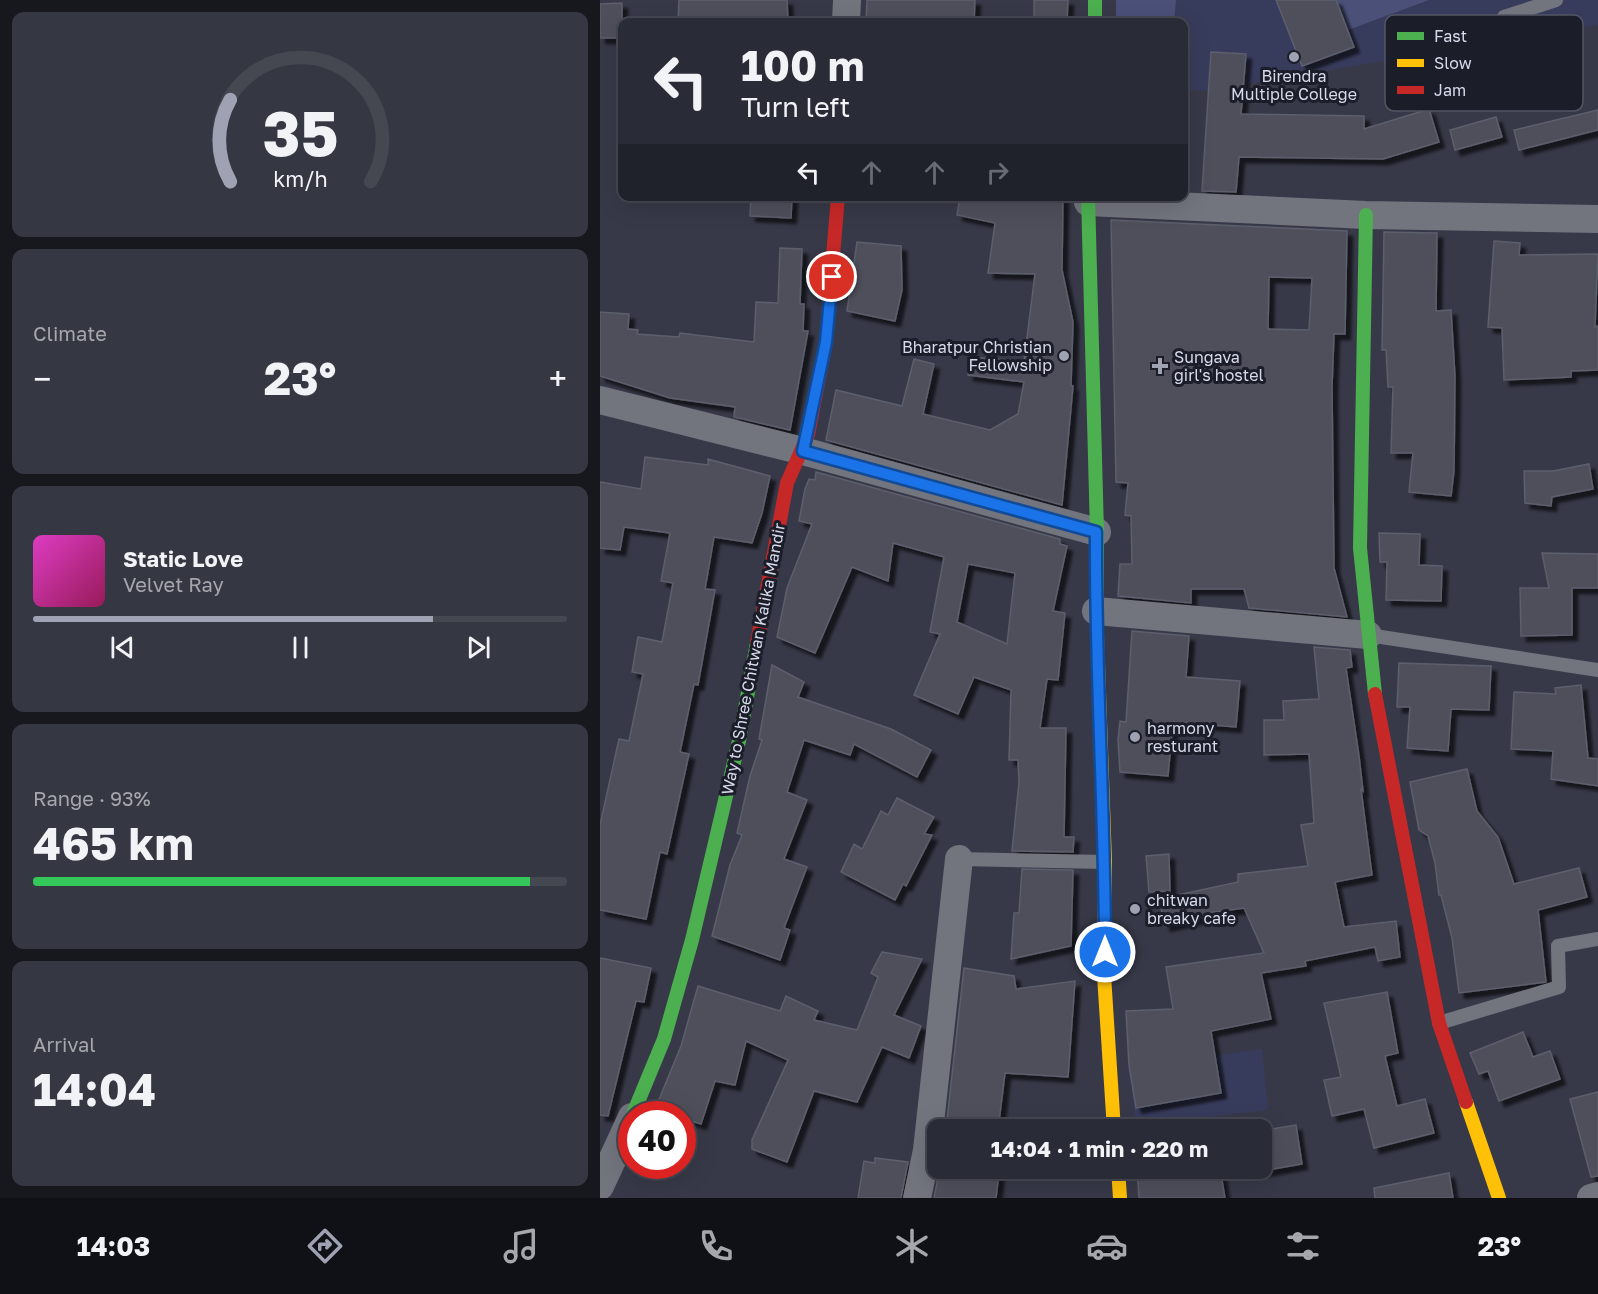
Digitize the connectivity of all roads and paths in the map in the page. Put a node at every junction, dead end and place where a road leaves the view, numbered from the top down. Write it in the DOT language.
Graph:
graph roads {
  1 [pos="847,0"];
  2 [pos="1095,0"];
  3 [pos="1556,0"];
  4 [pos="1510,15"];
  5 [pos="846,18"];
  6 [pos="1095,18"];
  7 [pos="838,201"];
  8 [pos="1088,201"];
  9 [pos="1123,201"];
  10 [pos="1366,215"];
  11 [pos="1598,219"];
  12 [pos="600,400"];
  13 [pos="803,451"];
  14 [pos="1096,532"];
  15 [pos="1096,611"];
  16 [pos="1368,635"];
  17 [pos="1598,670"];
  18 [pos="959,859"];
  19 [pos="1105,862"];
  20 [pos="1598,939"];
  21 [pos="1439,1023"];
  22 [pos="638,1101"];
  23 [pos="1113,1119"];
  24 [pos="618,1154"];
  25 [pos="1119,1179"];
  26 [pos="606,1186"];
  27 [pos="1598,1196"];
  28 [pos="917,1198"];
  29 [pos="1120,1198"];
  30 [pos="1499,1198"];
  31 [pos="1591,1198"];
  1 -- 5 [label="street"];
  2 -- 6 [label="street"];
  3 -- 4 [label="lane"];
  7 -- 13 [label="street, Way to Shree Chitwan Kalika Mandir"];
  8 -- 14 [label="street"];
  9 -- 10 [label="street"];
  10 -- 11 [label="street"];
  10 -- 16 [label="street"];
  12 -- 13 [label="street"];
  13 -- 14 [label="street"];
  13 -- 22 [label="street, Way to Shree Chitwan Kalika Mandir"];
  14 -- 15 [label="street"];
  15 -- 16 [label="street"];
  15 -- 19 [label="street"];
  16 -- 17 [label="lane"];
  16 -- 21 [label="street"];
  18 -- 19 [label="lane"];
  18 -- 28 [label="street"];
  19 -- 23 [label="street"];
  20 -- 21 [label="lane"];
  21 -- 30 [label="street"];
  24 -- 26 [label="street, Way to Shree Chitwan Kalika Mandir"];
  25 -- 29 [label="street"];
  27 -- 31 [label="street"];
}
